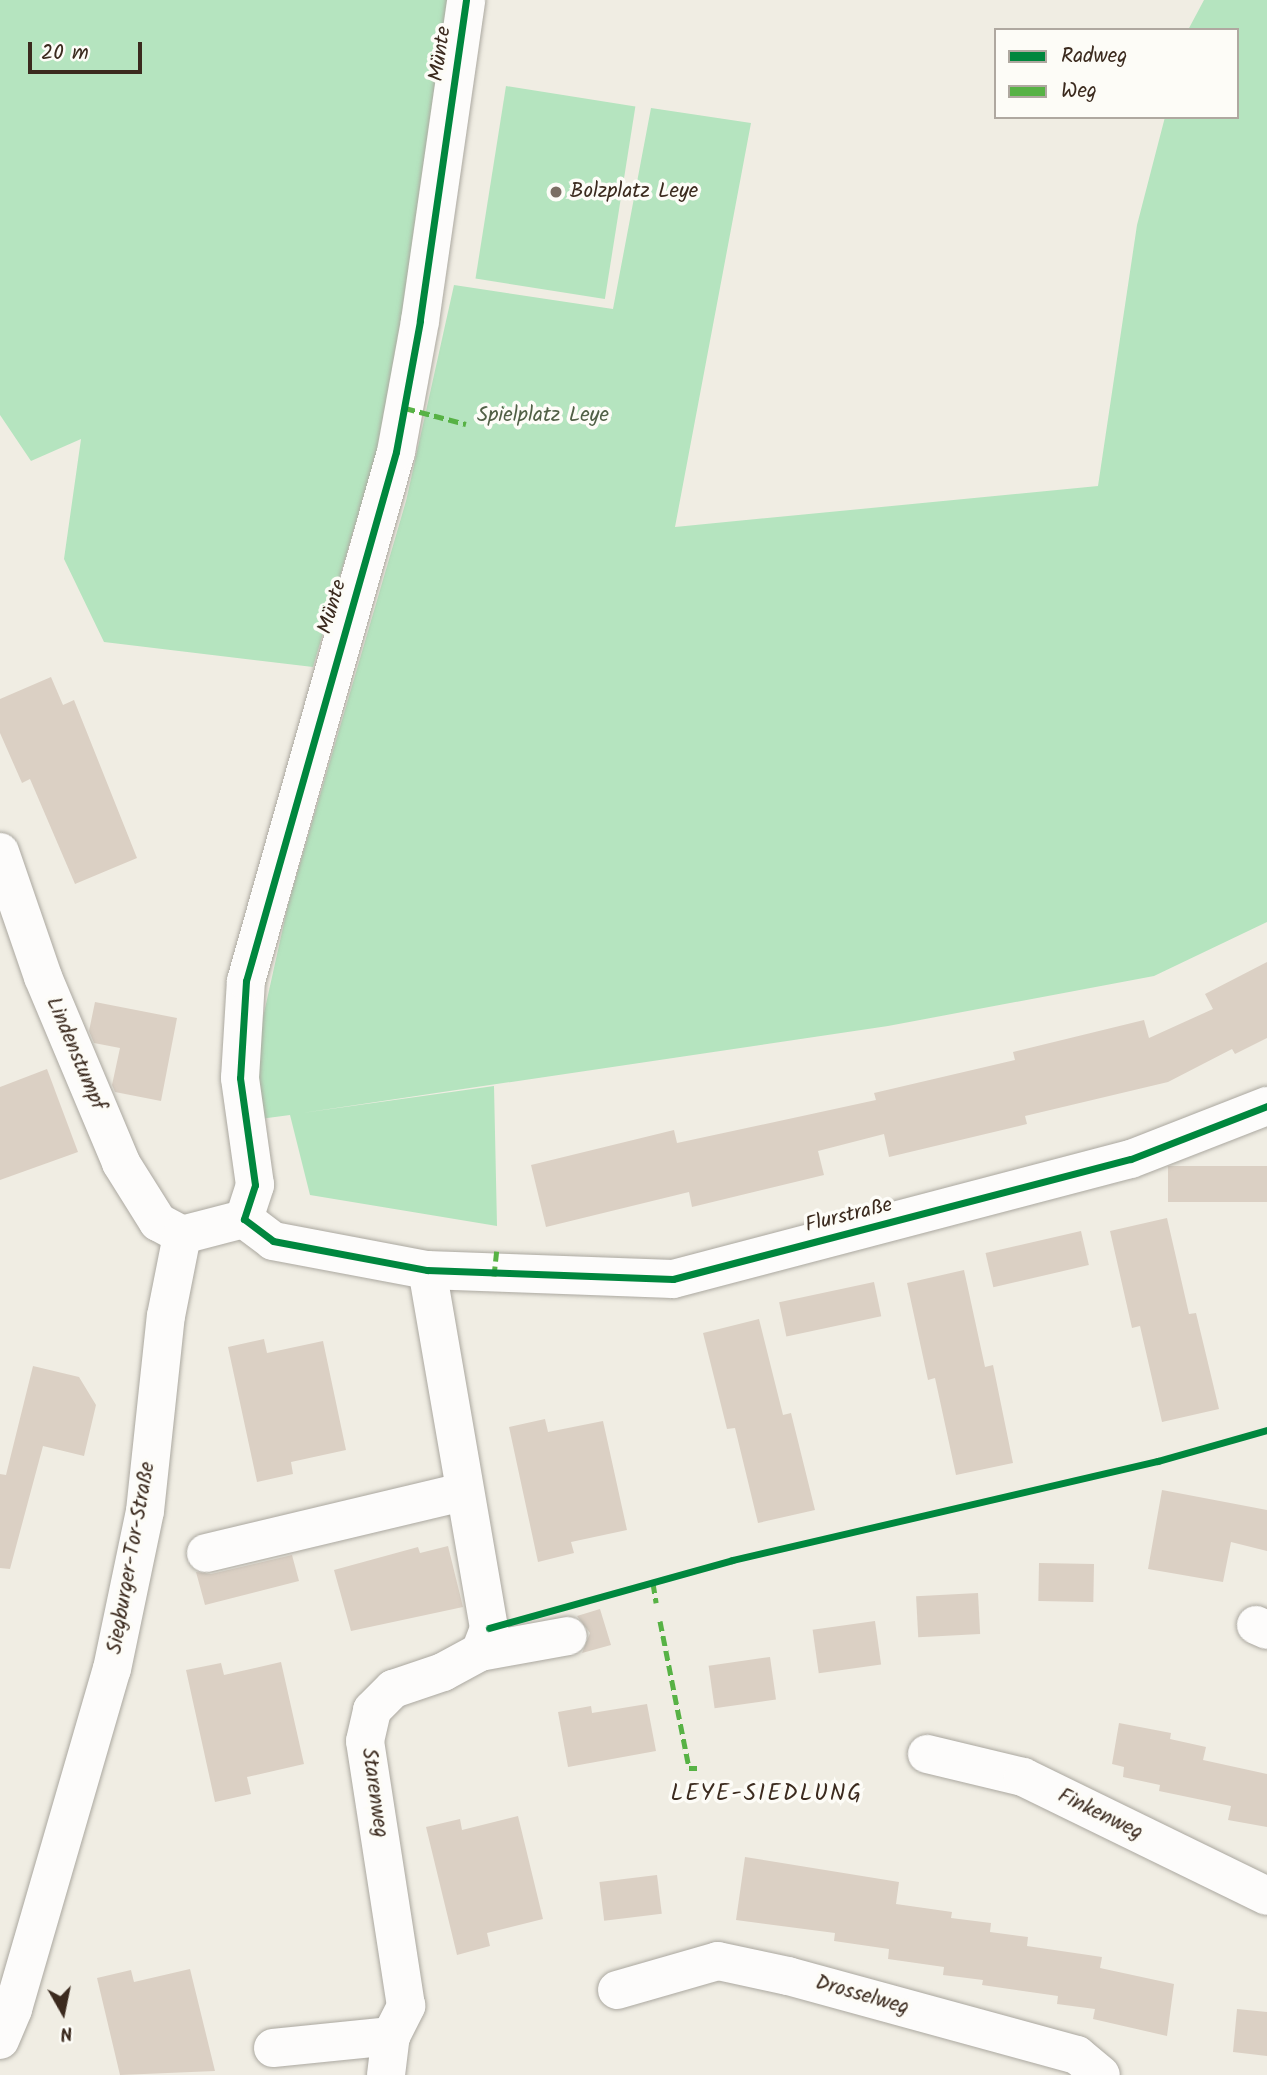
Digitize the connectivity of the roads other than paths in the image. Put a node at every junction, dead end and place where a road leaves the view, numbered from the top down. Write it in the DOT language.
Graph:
graph roads {
  1 [pos="467,0"];
  2 [pos="0,852"];
  3 [pos="1267,1106"];
  4 [pos="244,1219"];
  5 [pos="182,1235"];
  6 [pos="427,1270"];
  7 [pos="462,1492"];
  8 [pos="206,1553"];
  9 [pos="568,1636"];
  10 [pos="480,1652"];
  11 [pos="927,1754"];
  12 [pos="1267,1896"];
  13 [pos="617,1990"];
  14 [pos="391,2036"];
  15 [pos="0,2040"];
  16 [pos="273,2048"];
  17 [pos="386,2075"];
  18 [pos="1101,2075"];
  1 -- 4 [label="street, Münte"];
  2 -- 5 [label="street, Lindenstumpf"];
  3 -- 6 [label="street, Flurstraße"];
  4 -- 5 [label="street"];
  4 -- 6 [label="street"];
  5 -- 15 [label="street, Siegburger-Tor-Straße"];
  6 -- 7 [label="street"];
  7 -- 8 [label="street"];
  7 -- 10 [label="street"];
  9 -- 10 [label="street, Starenweg"];
  10 -- 14 [label="street, Starenweg"];
  11 -- 12 [label="street, Finkenweg"];
  13 -- 18 [label="street, Drosselweg"];
  14 -- 16 [label="street"];
  14 -- 17 [label="street, Starenweg"];
}
